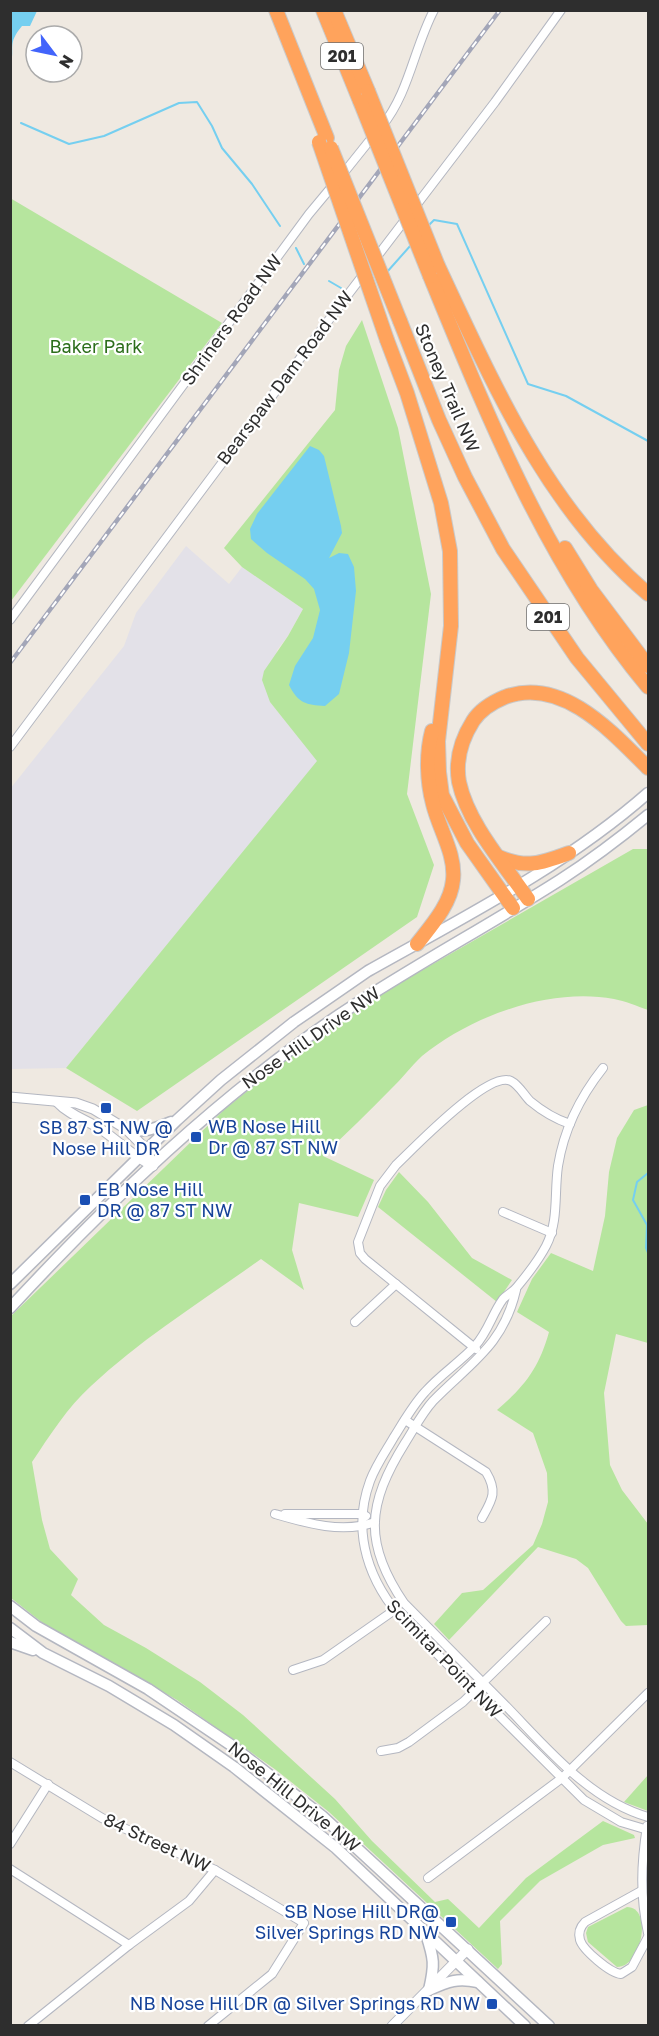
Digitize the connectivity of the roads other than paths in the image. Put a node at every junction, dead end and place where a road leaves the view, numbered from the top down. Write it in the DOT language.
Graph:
graph roads {
  1 [pos="276,10"];
  2 [pos="323,10"];
  3 [pos="334,10"];
  4 [pos="434,10"];
  5 [pos="561,10"];
  6 [pos="364,96"];
  7 [pos="323,140"];
  8 [pos="434,271"];
  9 [pos="527,496"];
  10 [pos="647,592"];
  11 [pos="10,620"];
  12 [pos="648,666"];
  13 [pos="447,676"];
  14 [pos="648,687"];
  15 [pos="648,744"];
  16 [pos="10,747"];
  17 [pos="648,768"];
  18 [pos="646,795"];
  19 [pos="648,815"];
  20 [pos="569,853"];
  21 [pos="499,857"];
  22 [pos="518,885"];
  23 [pos="503,894"];
  24 [pos="528,899"];
  25 [pos="513,908"];
  26 [pos="417,944"];
  27 [pos="603,1068"];
  28 [pos="10,1097"];
  29 [pos="57,1102"];
  30 [pos="177,1120"];
  31 [pos="570,1124"];
  32 [pos="126,1129"];
  33 [pos="147,1150"];
  34 [pos="137,1159"];
  35 [pos="153,1166"];
  36 [pos="503,1212"];
  37 [pos="552,1233"];
  38 [pos="10,1284"];
  39 [pos="396,1284"];
  40 [pos="516,1290"];
  41 [pos="10,1308"];
  42 [pos="355,1322"];
  43 [pos="474,1347"];
  44 [pos="484,1354"];
  45 [pos="405,1420"];
  46 [pos="416,1427"];
  47 [pos="362,1514"];
  48 [pos="482,1518"];
  49 [pos="375,1522"];
  50 [pos="362,1526"];
  51 [pos="404,1604"];
  52 [pos="10,1606"];
  53 [pos="394,1611"];
  54 [pos="546,1621"];
  55 [pos="10,1628"];
  56 [pos="10,1642"];
  57 [pos="43,1653"];
  58 [pos="292,1670"];
  59 [pos="484,1684"];
  60 [pos="476,1692"];
  61 [pos="648,1693"];
  62 [pos="381,1751"];
  63 [pos="10,1762"];
  64 [pos="571,1771"];
  65 [pos="562,1778"];
  66 [pos="48,1784"];
  67 [pos="648,1818"];
  68 [pos="648,1830"];
  69 [pos="10,1844"];
  70 [pos="10,1869"];
  71 [pos="215,1870"];
  72 [pos="428,1878"];
  73 [pos="641,1891"];
  74 [pos="426,1934"];
  75 [pos="648,1935"];
  76 [pos="129,1945"];
  77 [pos="468,1949"];
  78 [pos="456,1961"];
  79 [pos="478,1982"];
  80 [pos="429,1990"];
  81 [pos="28,2025"];
  82 [pos="208,2025"];
  83 [pos="392,2025"];
  84 [pos="525,2025"];
  85 [pos="549,2025"];
  1 -- 7 [label="highway, Stoney Trail NW / 201"];
  2 -- 6 [label="highway, Stoney Trail NW / 201"];
  3 -- 6 [label="highway"];
  4 -- 11 [label="street, Shriners Road NW"];
  5 -- 16 [label="street, Bearspaw Dam Road NW"];
  6 -- 8 [label="highway, Stoney Trail NW / 201, bridge"];
  7 -- 13 [label="highway, bridge"];
  7 -- 15 [label="highway, Stoney Trail NW / 201, bridge"];
  8 -- 9 [label="highway, Stoney Trail NW / 201"];
  8 -- 10 [label="highway"];
  9 -- 12 [label="highway"];
  9 -- 14 [label="highway, Stoney Trail NW / 201"];
  13 -- 23 [label="highway"];
  13 -- 26 [label="highway"];
  17 -- 21 [label="highway"];
  18 -- 20 [label="main road, Nose Hill Drive NW"];
  19 -- 24 [label="main road, Nose Hill Drive NW"];
  20 -- 21 [label="highway"];
  20 -- 22 [label="main road, Nose Hill Drive NW"];
  21 -- 22 [label="highway"];
  22 -- 23 [label="main road, Nose Hill Drive NW"];
  22 -- 24 [label="highway"];
  23 -- 25 [label="highway"];
  23 -- 26 [label="main road, Nose Hill Drive NW"];
  24 -- 25 [label="main road, Nose Hill Drive NW"];
  25 -- 35 [label="main road, Nose Hill Drive NW"];
  26 -- 30 [label="main road, Nose Hill Drive NW"];
  27 -- 31 [label="street, Scimitar Point NW"];
  28 -- 29 [label="street"];
  29 -- 32 [label="street"];
  29 -- 34 [label="street"];
  30 -- 32 [label="main road"];
  30 -- 33 [label="main road, Nose Hill Drive NW"];
  31 -- 37 [label="street, Scimitar Point NW"];
  31 -- 39 [label="street"];
  32 -- 33 [label="street"];
  33 -- 34 [label="main road, Nose Hill Drive NW"];
  33 -- 35 [label="street"];
  34 -- 35 [label="street"];
  34 -- 38 [label="main road, Nose Hill Drive NW"];
  35 -- 41 [label="main road, Nose Hill Drive NW"];
  36 -- 37 [label="street"];
  37 -- 40 [label="street, Scimitar Point NW"];
  39 -- 42 [label="street"];
  39 -- 43 [label="street"];
  40 -- 43 [label="street, Scimitar Point NW"];
  40 -- 44 [label="street, Scimitar Point NW"];
  43 -- 44 [label="street"];
  43 -- 45 [label="street, Scimitar Point NW"];
  44 -- 46 [label="street, Scimitar Point NW"];
  45 -- 46 [label="street"];
  45 -- 47 [label="street, Scimitar Point NW"];
  46 -- 48 [label="street"];
  46 -- 49 [label="street, Scimitar Point NW"];
  47 -- 49 [label="street"];
  47 -- 50 [label="street, Scimitar Point NW"];
  47 -- 50 [label="street"];
  49 -- 50 [label="street"];
  49 -- 51 [label="street, Scimitar Point NW"];
  50 -- 53 [label="street, Scimitar Point NW"];
  51 -- 53 [label="street"];
  51 -- 59 [label="street, Scimitar Point NW"];
  52 -- 77 [label="main road, Nose Hill Drive NW"];
  53 -- 58 [label="street"];
  53 -- 60 [label="street, Scimitar Point NW"];
  54 -- 59 [label="street"];
  55 -- 57 [label="main road, Nose Hill Drive NW"];
  56 -- 57 [label="main road"];
  57 -- 74 [label="main road, Nose Hill Drive NW"];
  59 -- 60 [label="street"];
  59 -- 64 [label="street, Scimitar Point NW"];
  60 -- 62 [label="street"];
  60 -- 65 [label="street, Scimitar Point NW"];
  61 -- 64 [label="street"];
  63 -- 66 [label="street, 84 Street NW"];
  64 -- 65 [label="street"];
  64 -- 67 [label="street, Scimitar Point NW"];
  65 -- 68 [label="street, Scimitar Point NW"];
  65 -- 72 [label="street"];
  66 -- 69 [label="street"];
  66 -- 71 [label="street, 84 Street NW"];
  67 -- 68 [label="street"];
  68 -- 73 [label="street"];
  70 -- 76 [label="street"];
  71 -- 76 [label="street"];
  71 -- 82 [label="street, 84 Street NW"];
  73 -- 75 [label="street"];
  73 -- 75 [label="street"];
  74 -- 78 [label="main road, Nose Hill Drive NW"];
  74 -- 80 [label="main road"];
  76 -- 81 [label="street"];
  77 -- 78 [label="street"];
  77 -- 85 [label="main road, Nose Hill Drive NW"];
  78 -- 79 [label="main road, Nose Hill Drive NW"];
  78 -- 80 [label="street"];
  79 -- 80 [label="main road"];
  79 -- 84 [label="main road, Nose Hill Drive NW"];
  80 -- 83 [label="street"];
}
